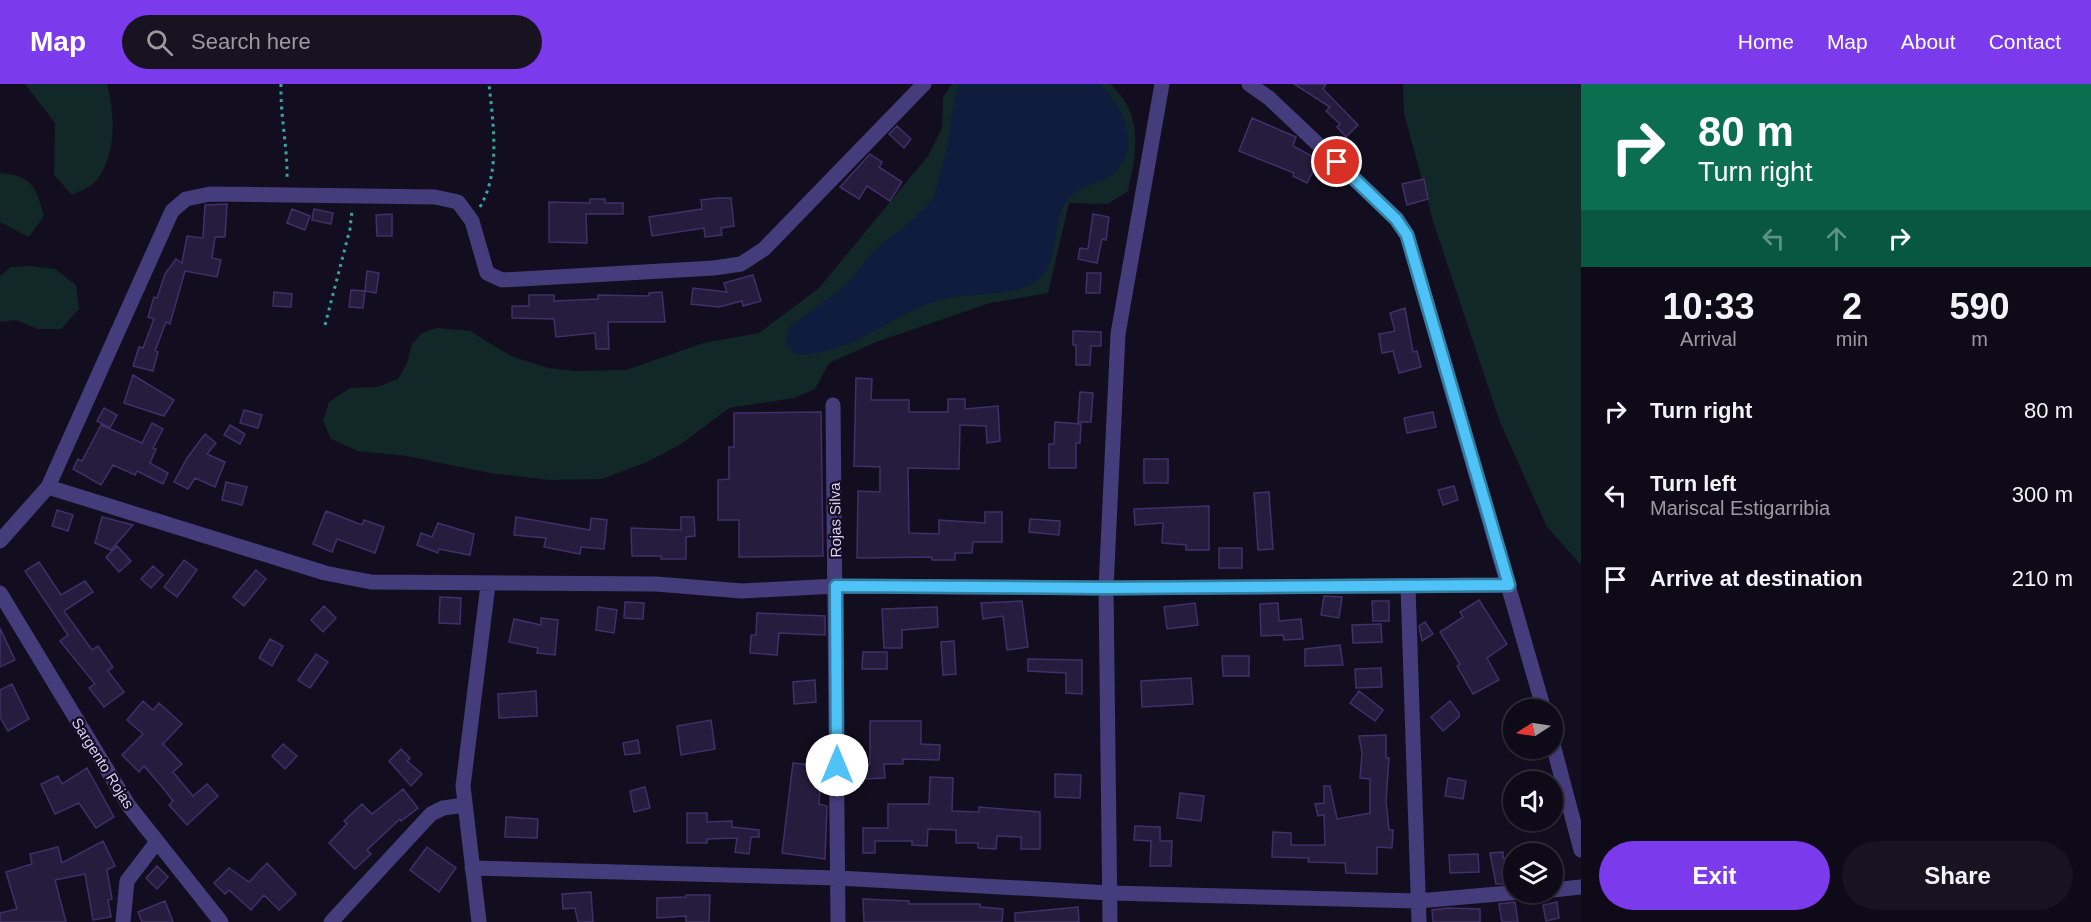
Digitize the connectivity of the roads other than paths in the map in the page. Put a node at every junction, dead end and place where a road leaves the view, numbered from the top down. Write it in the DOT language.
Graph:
graph roads {
  1 [pos="924,84"];
  2 [pos="1162,84"];
  3 [pos="1249,84"];
  4 [pos="833,405"];
  5 [pos="48,487"];
  6 [pos="0,541"];
  7 [pos="488,585"];
  8 [pos="1509,585"];
  9 [pos="836,586"];
  10 [pos="1408,586"];
  11 [pos="1106,588"];
  12 [pos="1,596"];
  13 [pos="1541,699"];
  14 [pos="1557,759"];
  15 [pos="465,806"];
  16 [pos="156,843"];
  17 [pos="1581,850"];
  18 [pos="472,868"];
  19 [pos="838,878"];
  20 [pos="1581,887"];
  21 [pos="1563,889"];
  22 [pos="1110,893"];
  23 [pos="1503,894"];
  24 [pos="1418,901"];
  25 [pos="123,922"];
  26 [pos="221,922"];
  27 [pos="331,922"];
  28 [pos="479,922"];
  29 [pos="838,922"];
  30 [pos="1110,922"];
  31 [pos="1419,922"];
  1 -- 5 [label="street"];
  2 -- 11 [label="street"];
  3 -- 8 [label="street"];
  4 -- 9 [label="street, Rojas Silva"];
  5 -- 6 [label="street"];
  5 -- 7 [label="street"];
  7 -- 9 [label="street"];
  7 -- 15 [label="street"];
  8 -- 10 [label="street"];
  8 -- 13 [label="street"];
  9 -- 11 [label="street"];
  9 -- 19 [label="street, Rojas Silva"];
  10 -- 11 [label="street"];
  10 -- 24 [label="street"];
  11 -- 22 [label="street"];
  12 -- 16 [label="street, Sargento Rojas"];
  14 -- 17 [label="street"];
  15 -- 18 [label="street"];
  15 -- 27 [label="street"];
  16 -- 25 [label="street"];
  16 -- 26 [label="street, Sargento Rojas"];
  18 -- 19 [label="street"];
  18 -- 28 [label="street"];
  19 -- 22 [label="street"];
  19 -- 29 [label="street, Rojas Silva"];
  20 -- 21 [label="street"];
  22 -- 24 [label="street"];
  22 -- 30 [label="street"];
  23 -- 24 [label="street"];
  24 -- 31 [label="street"];
}
